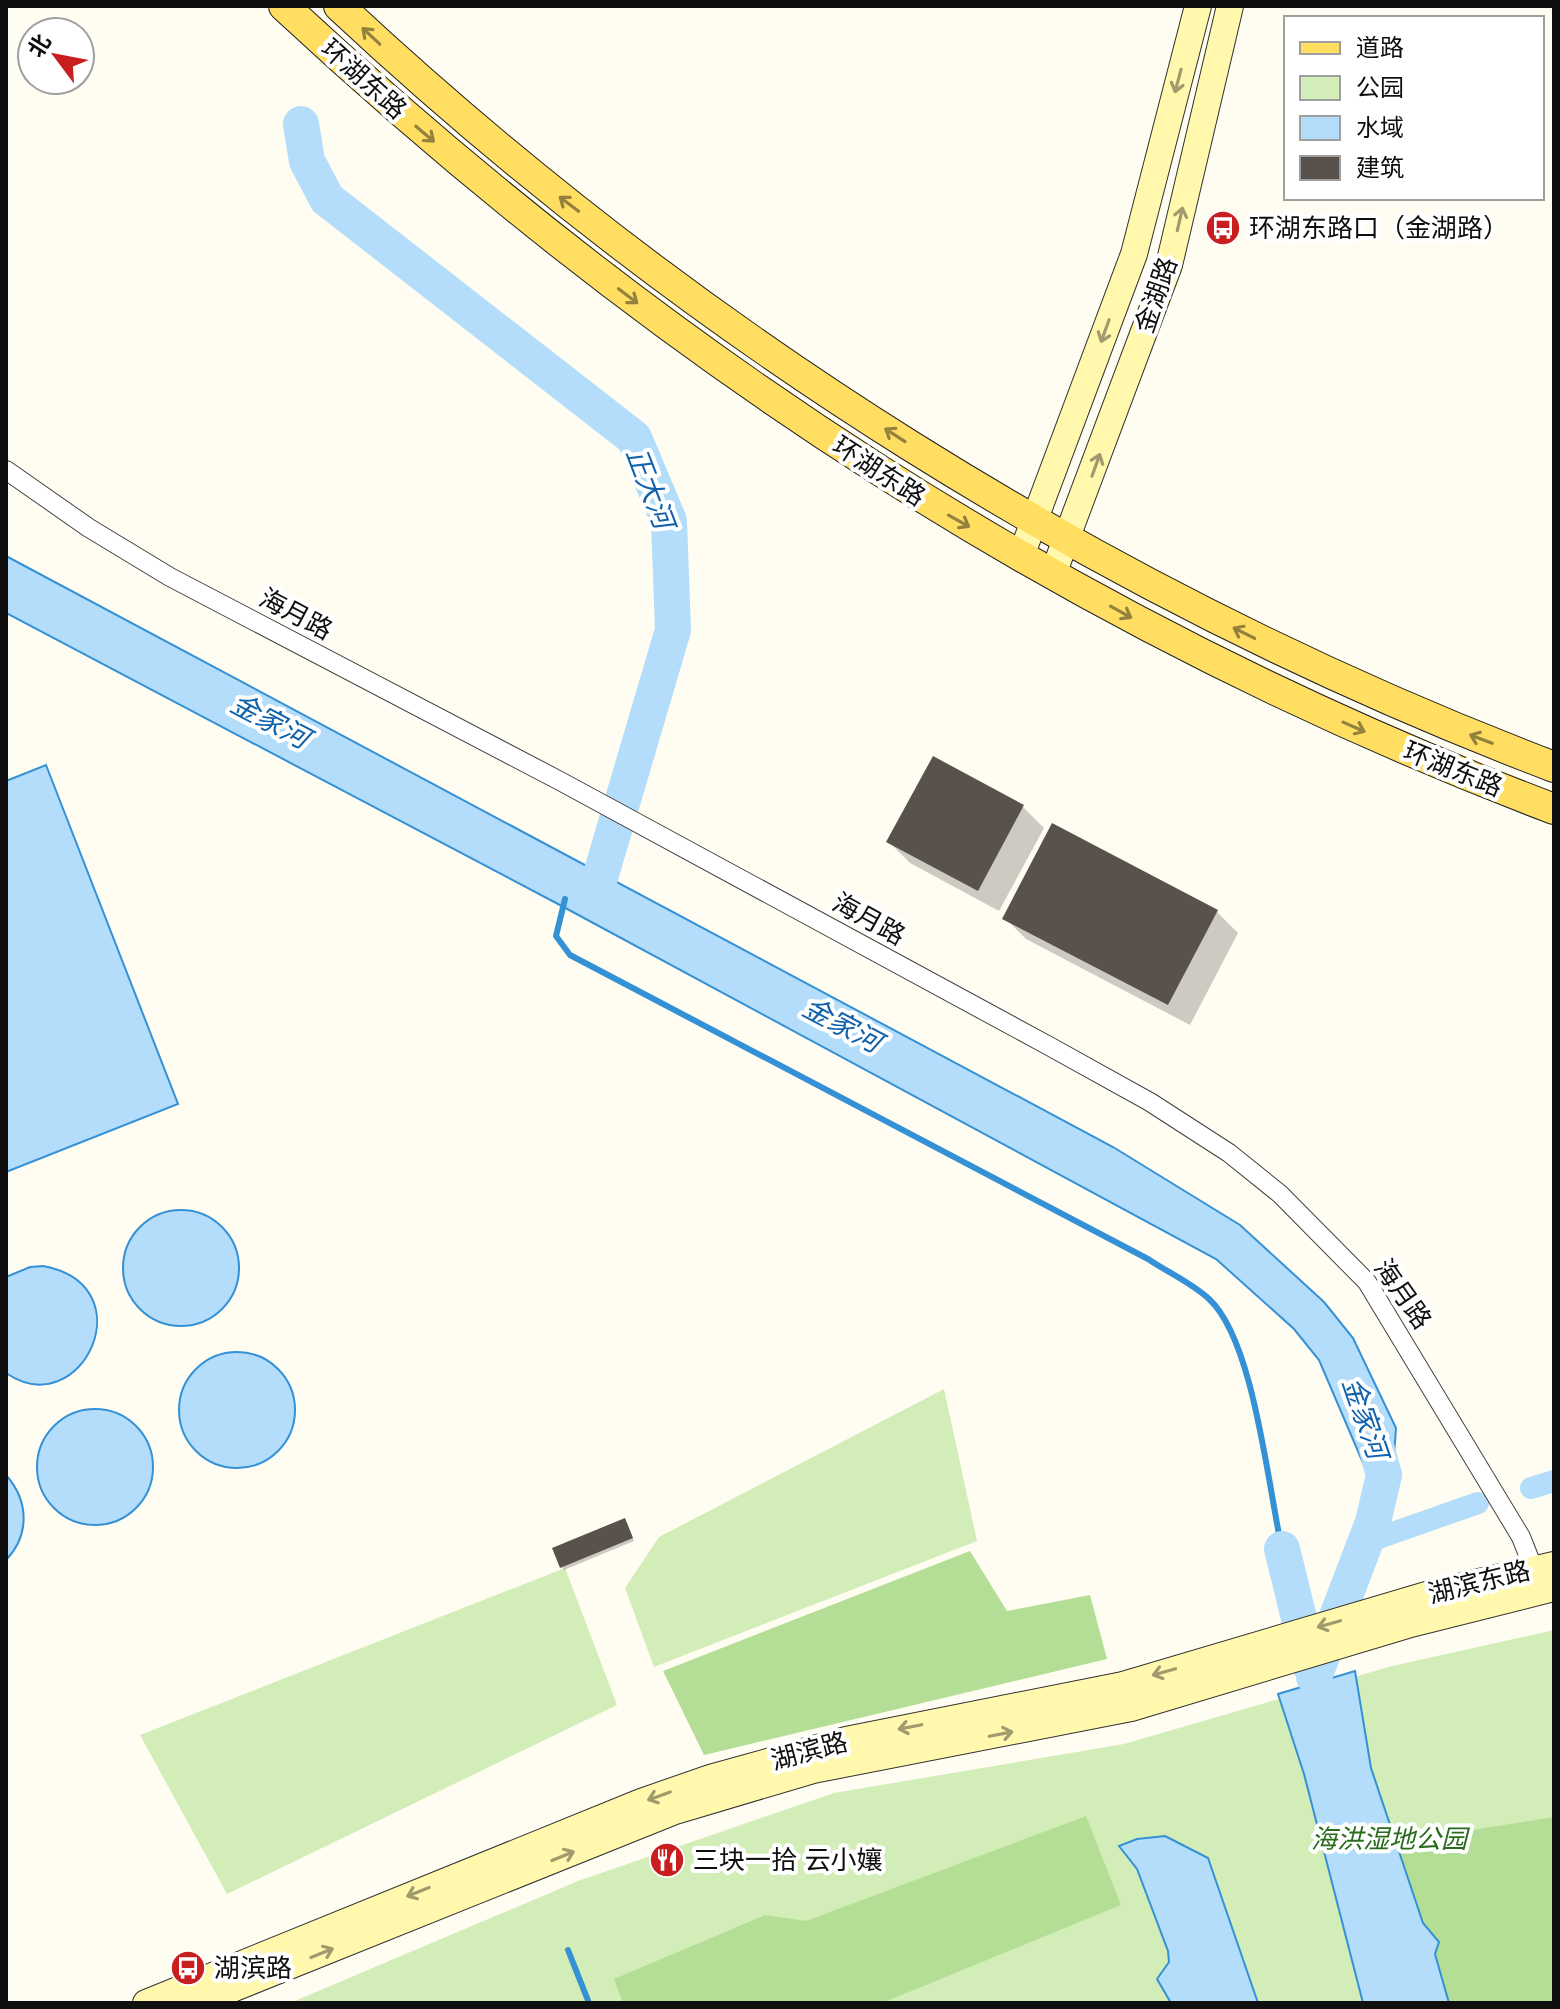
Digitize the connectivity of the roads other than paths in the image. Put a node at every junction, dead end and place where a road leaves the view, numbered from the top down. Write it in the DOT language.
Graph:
graph roads {
  1 [pos="284,6"];
  2 [pos="339,6"];
  3 [pos="1198,6"];
  4 [pos="1230,6"];
  5 [pos="6,470"];
  6 [pos="1034,519"];
  7 [pos="1068,537"];
  8 [pos="1021,556"];
  9 [pos="1053,574"];
  10 [pos="1554,767"];
  11 [pos="1554,809"];
  12 [pos="1546,1578"];
  13 [pos="1405,1614"];
  14 [pos="1246,1661"];
  15 [pos="146,2003"];
  16 [pos="197,2003"];
  1 -- 8 [label="main road, 环湖东路, one-way"];
  6 -- 2 [label="main road, 环湖东路, one-way"];
  3 -- 6 [label="main road, 金湖路, one-way"];
  7 -- 4 [label="main road, 金湖路, one-way"];
  5 -- 12 [label="street, 海月路"];
  6 -- 7 [label="main road, 环湖东路"];
  6 -- 8 [label="main road, 金湖路"];
  7 -- 9 [label="main road, 金湖路"];
  10 -- 7 [label="main road, 环湖东路, one-way"];
  8 -- 9 [label="main road, 环湖东路"];
  9 -- 11 [label="main road, 环湖东路, one-way"];
  12 -- 13 [label="main road, 湖滨东路"];
  13 -- 14 [label="main road, 湖滨路"];
  14 -- 15 [label="main road, 湖滨路, one-way"];
  16 -- 14 [label="main road, 湖滨路, one-way"];
}
